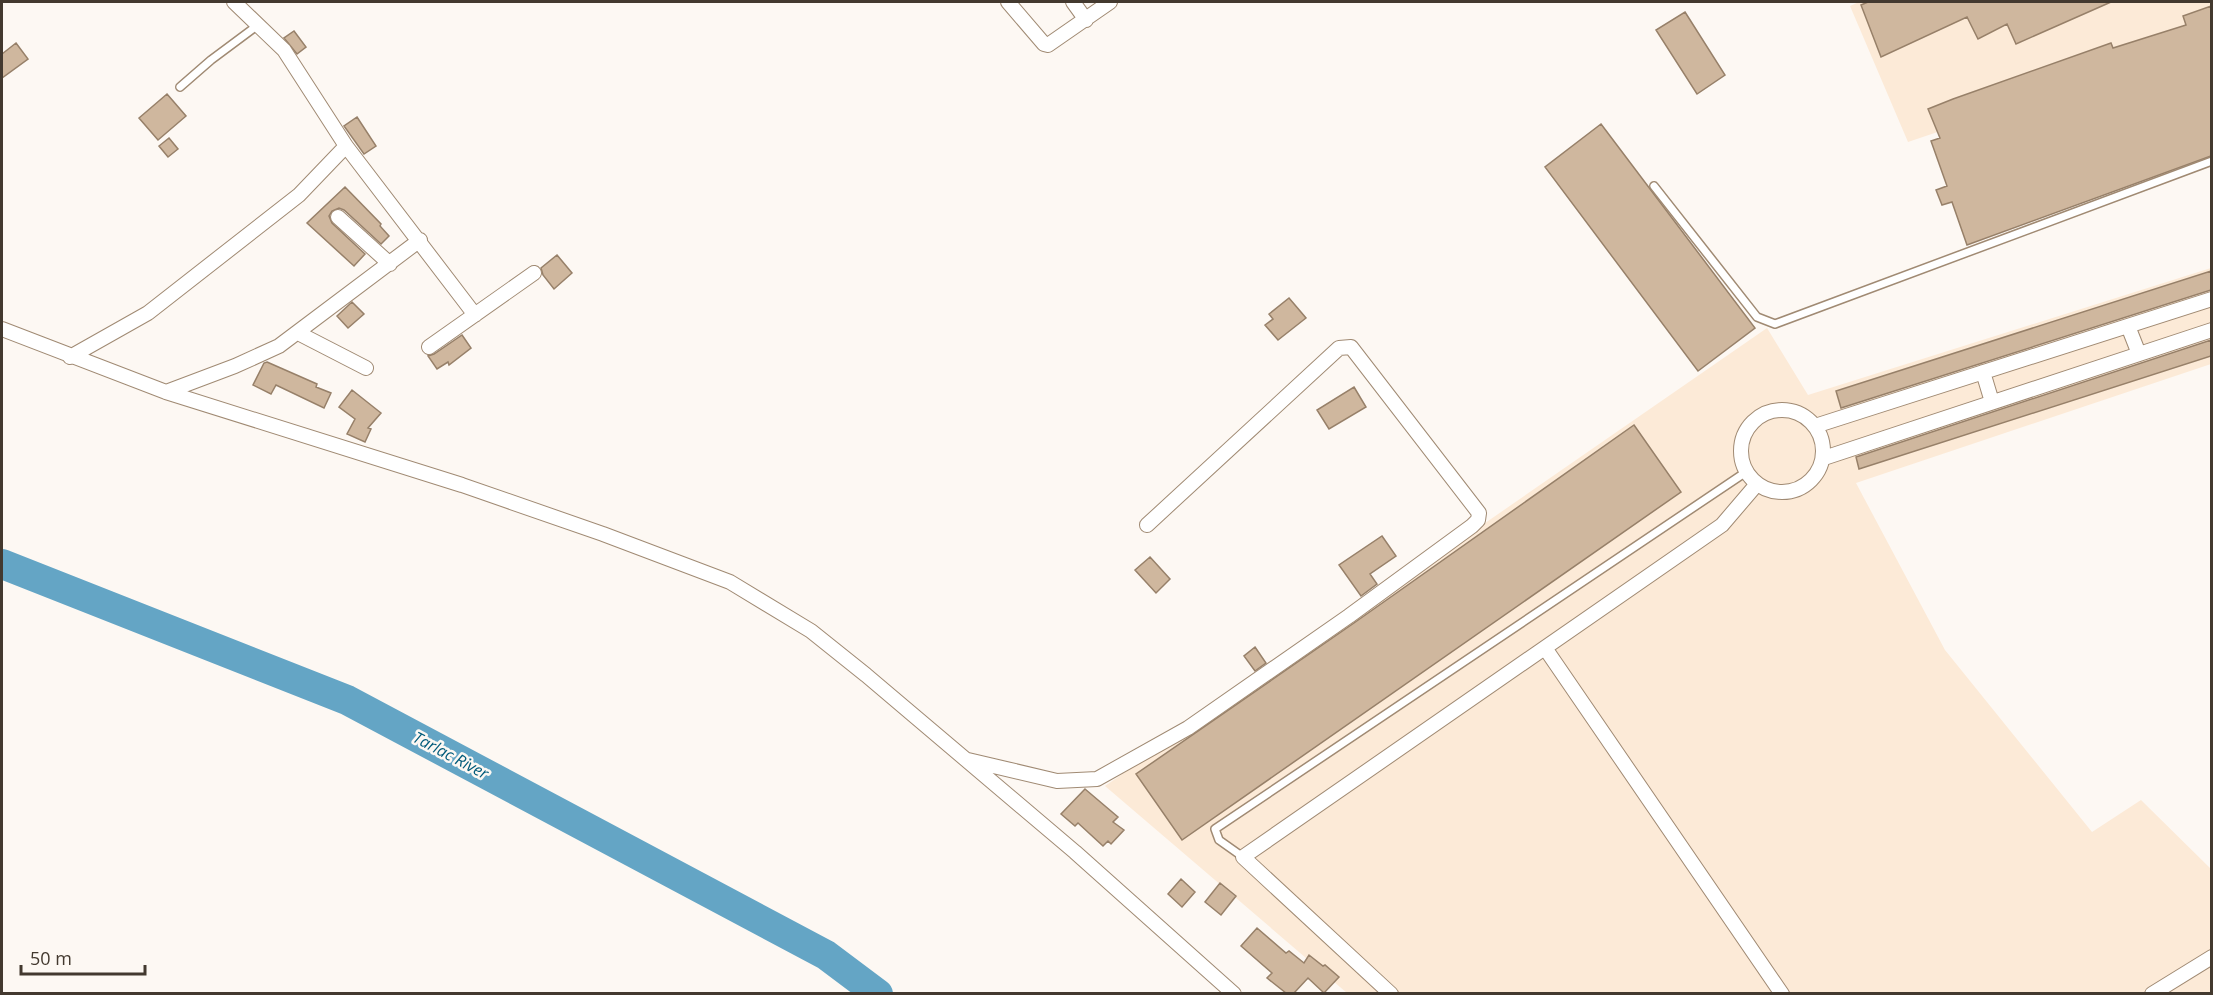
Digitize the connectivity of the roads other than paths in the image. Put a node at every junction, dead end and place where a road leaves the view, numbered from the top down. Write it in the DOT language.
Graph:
graph roads {
  1 [pos="234,2"];
  2 [pos="1008,2"];
  3 [pos="1073,2"];
  4 [pos="1110,2"];
  5 [pos="1086,20"];
  6 [pos="258,24"];
  7 [pos="180,87"];
  8 [pos="346,146"];
  9 [pos="2211,161"];
  10 [pos="1654,186"];
  11 [pos="338,217"];
  12 [pos="420,240"];
  13 [pos="390,264"];
  14 [pos="534,273"];
  15 [pos="2211,299"];
  16 [pos="476,315"];
  17 [pos="2128,326"];
  18 [pos="2,329"];
  19 [pos="2211,330"];
  20 [pos="298,333"];
  21 [pos="429,347"];
  22 [pos="2139,354"];
  23 [pos="70,357"];
  24 [pos="366,368"];
  25 [pos="1983,372"];
  26 [pos="166,392"];
  27 [pos="1992,402"];
  28 [pos="1815,426"];
  29 [pos="1824,458"];
  30 [pos="1746,472"];
  31 [pos="1757,484"];
  32 [pos="1147,525"];
  33 [pos="1545,648"];
  34 [pos="963,758"];
  35 [pos="1243,857"];
  36 [pos="2211,957"];
  37 [pos="1234,993"];
  38 [pos="1391,993"];
  39 [pos="1782,993"];
  40 [pos="2152,993"];
  1 -- 6 [label="street"];
  2 -- 5 [label="street"];
  3 -- 5 [label="street"];
  4 -- 5 [label="street"];
  6 -- 7 [label="lane"];
  6 -- 8 [label="street"];
  8 -- 12 [label="street"];
  8 -- 23 [label="street"];
  9 -- 10 [label="lane"];
  11 -- 13 [label="street"];
  12 -- 13 [label="street"];
  12 -- 16 [label="street"];
  13 -- 20 [label="street"];
  14 -- 16 [label="street"];
  15 -- 17 [label="street"];
  16 -- 21 [label="street"];
  17 -- 22 [label="street"];
  17 -- 25 [label="street"];
  18 -- 23 [label="street"];
  19 -- 22 [label="street"];
  20 -- 24 [label="street"];
  20 -- 26 [label="street"];
  22 -- 27 [label="street"];
  23 -- 26 [label="street"];
  25 -- 27 [label="street"];
  25 -- 28 [label="street"];
  26 -- 34 [label="street"];
  27 -- 29 [label="street"];
  28 -- 29 [label="street"];
  28 -- 30 [label="street"];
  29 -- 31 [label="street"];
  30 -- 31 [label="street"];
  30 -- 35 [label="lane"];
  31 -- 33 [label="street"];
  32 -- 34 [label="street"];
  33 -- 35 [label="street"];
  33 -- 39 [label="street"];
  34 -- 37 [label="street"];
  35 -- 38 [label="street"];
  36 -- 40 [label="street"];
}
